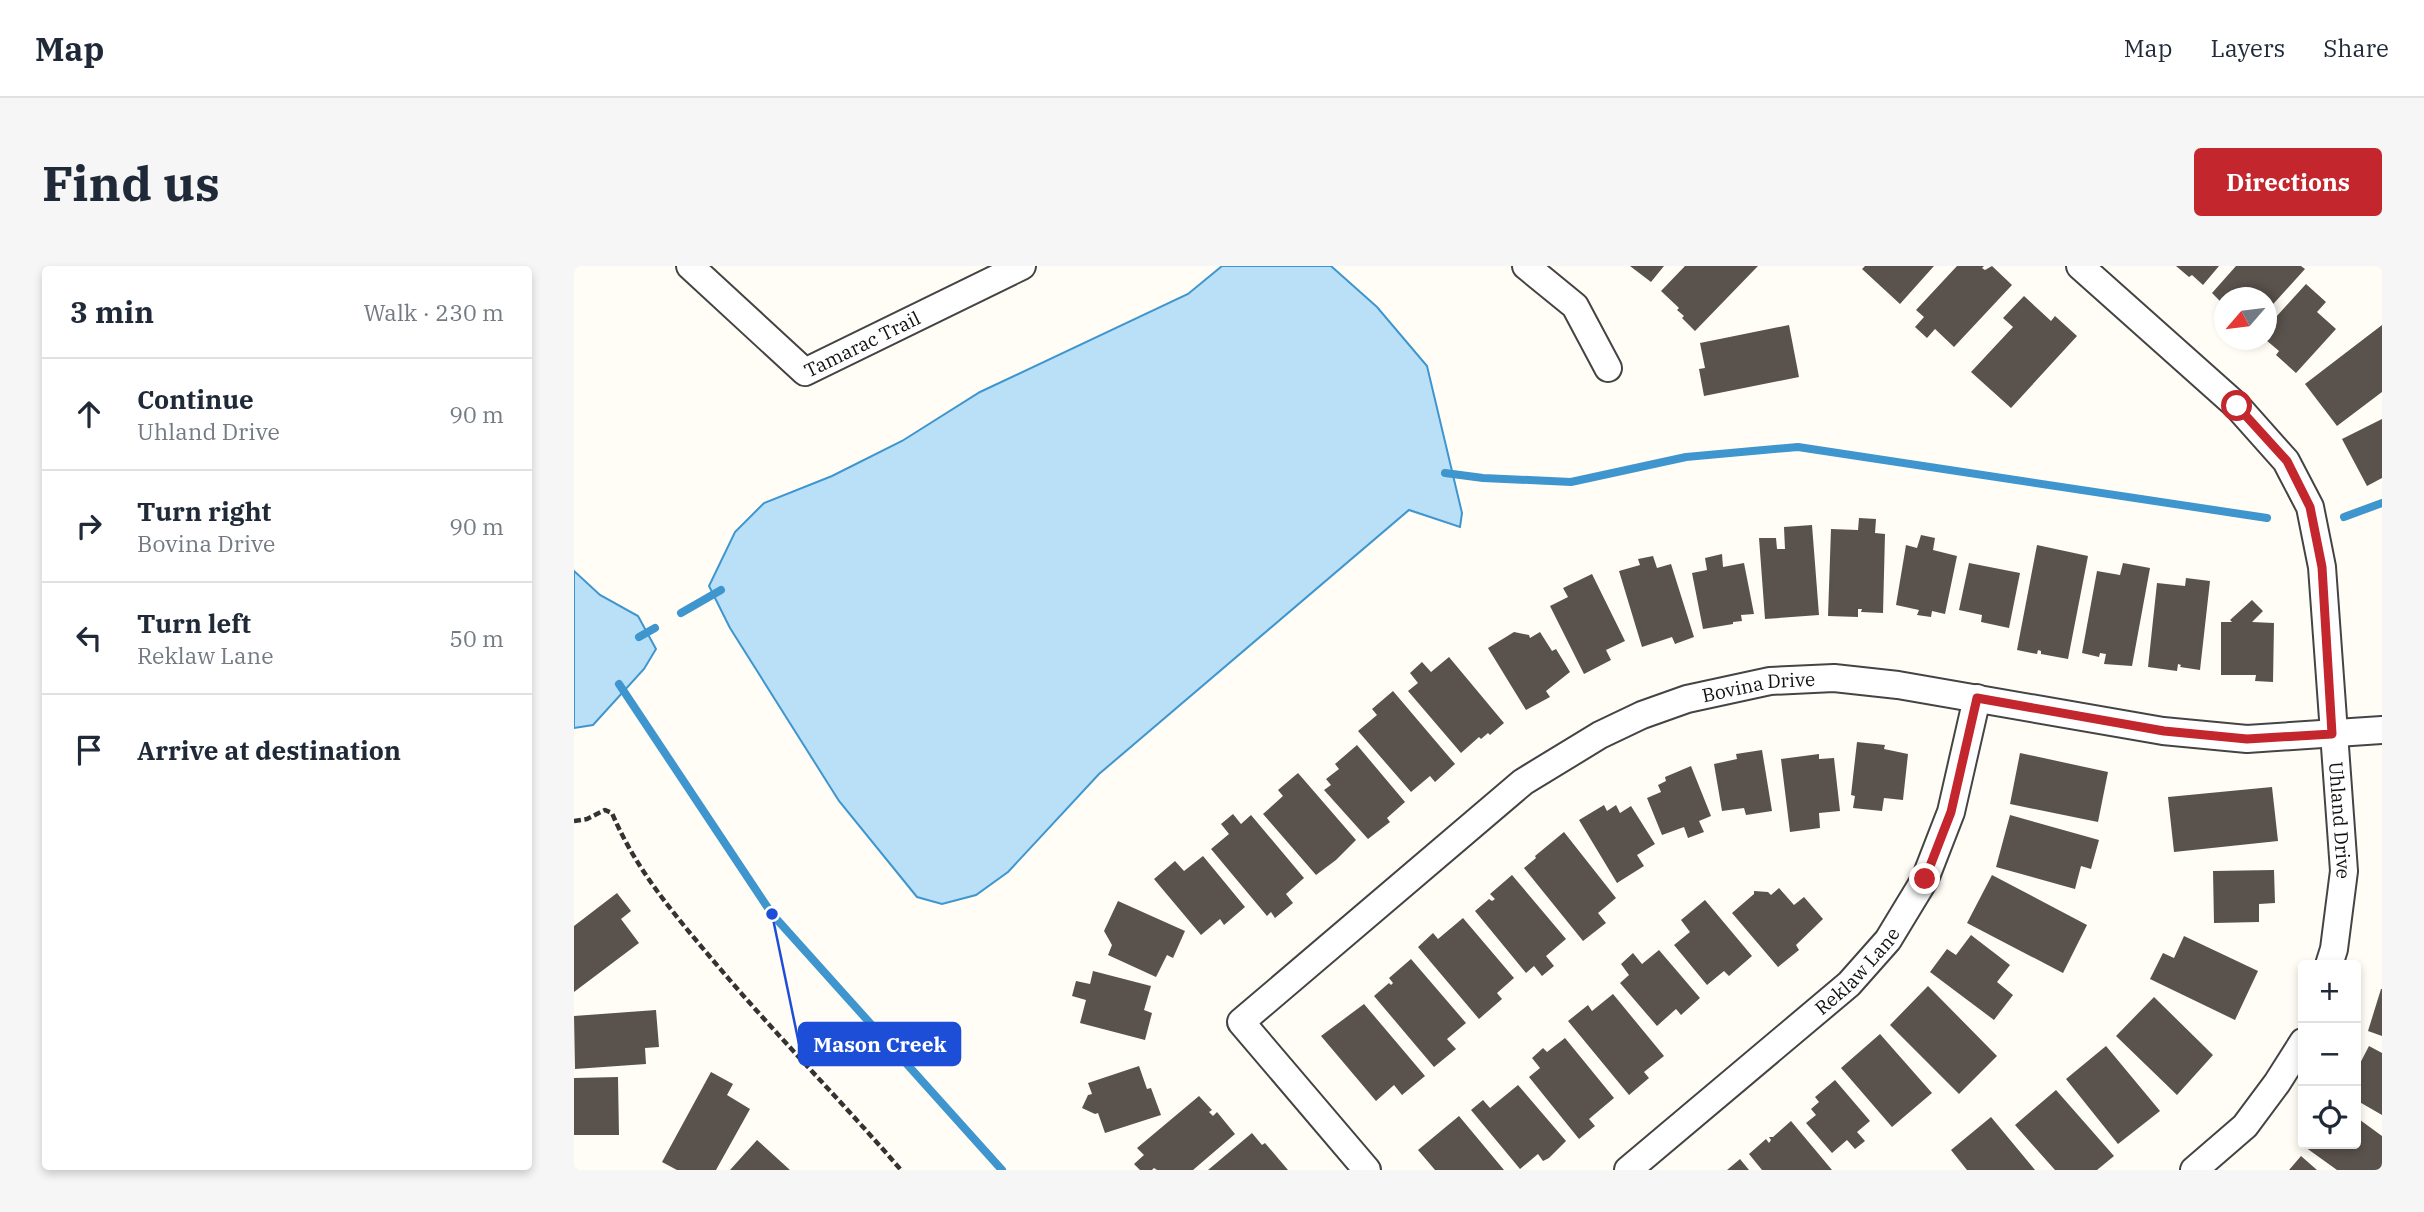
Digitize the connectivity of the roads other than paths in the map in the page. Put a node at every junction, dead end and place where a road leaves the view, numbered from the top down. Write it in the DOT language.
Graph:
graph roads {
  1 [pos="690,266"];
  2 [pos="1023,266"];
  3 [pos="1526,266"];
  4 [pos="2080,266"];
  5 [pos="1608,368"];
  6 [pos="1977,698"];
  7 [pos="2382,730"];
  8 [pos="2332,734"];
  9 [pos="2331,960"];
  10 [pos="2298,1050"];
  11 [pos="1367,1170"];
  12 [pos="1628,1170"];
  13 [pos="2194,1170"];
  1 -- 2 [label="street, Tamarac Trail"];
  3 -- 5 [label="street"];
  4 -- 8 [label="street, Uhland Drive"];
  6 -- 8 [label="street, Bovina Drive"];
  6 -- 11 [label="street, Bovina Drive"];
  6 -- 12 [label="street, Reklaw Lane"];
  7 -- 8 [label="street, Bovina Drive"];
  8 -- 9 [label="street, Uhland Drive"];
  10 -- 13 [label="street"];
}
